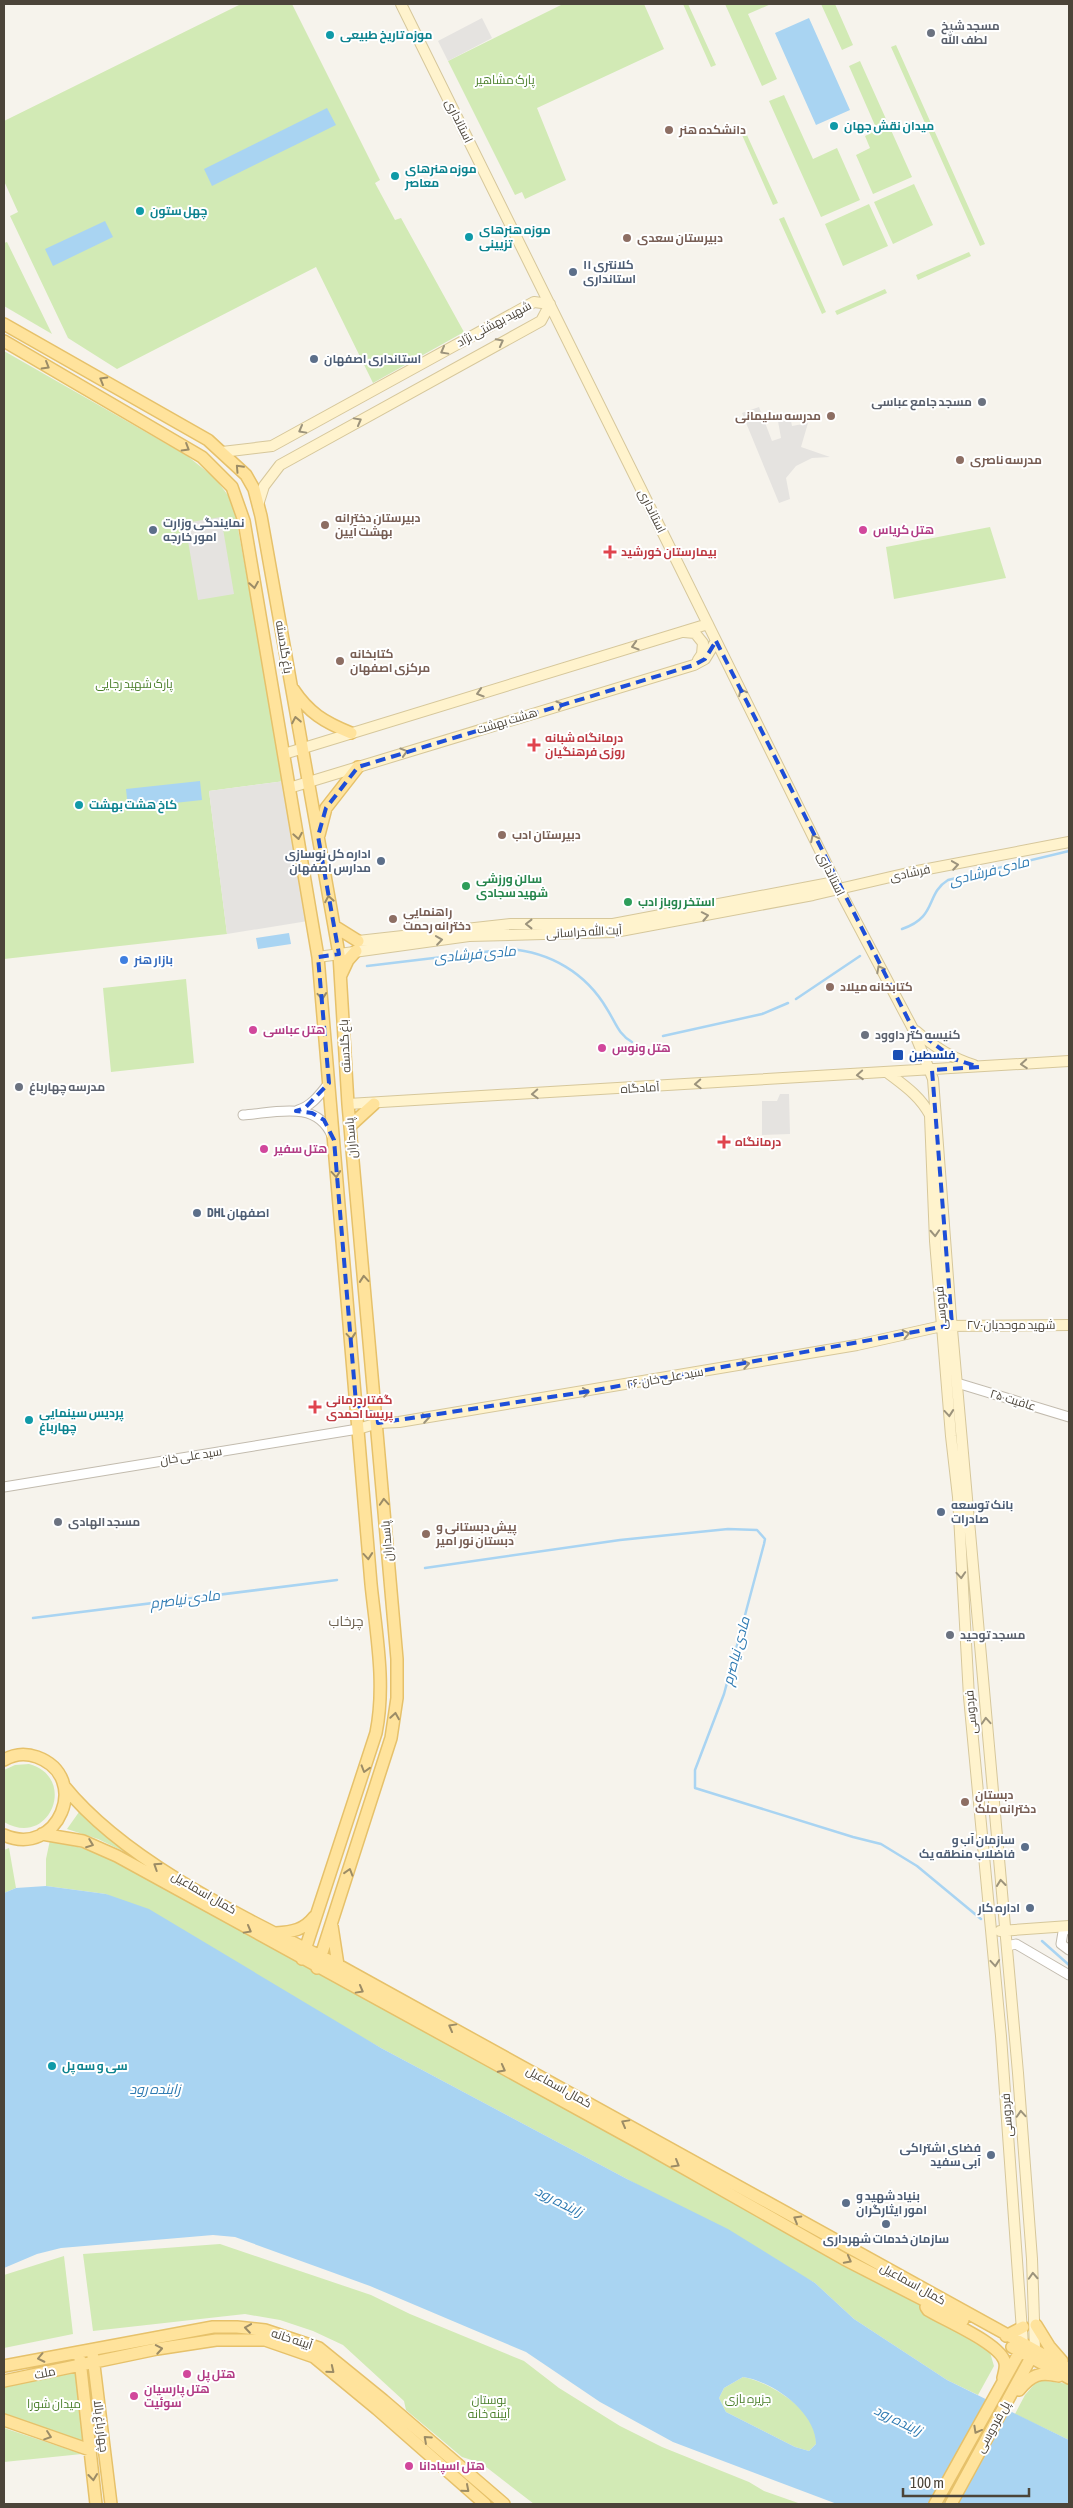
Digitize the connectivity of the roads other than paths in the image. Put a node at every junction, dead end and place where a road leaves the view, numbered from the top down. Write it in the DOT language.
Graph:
graph roads {
  1 [pos="401,4"];
  2 [pos="550,304"];
  3 [pos="4,324"];
  4 [pos="4,341"];
  5 [pos="141,402"];
  6 [pos="133,416"];
  7 [pos="222,452"];
  8 [pos="258,505"];
  9 [pos="708,624"];
  10 [pos="682,632"];
  11 [pos="716,641"];
  12 [pos="694,665"];
  13 [pos="289,684"];
  14 [pos="351,733"];
  15 [pos="301,749"];
  16 [pos="284,754"];
  17 [pos="358,767"];
  18 [pos="307,783"];
  19 [pos="289,788"];
  20 [pos="318,836"];
  21 [pos="1069,842"];
  22 [pos="837,886"];
  23 [pos="671,918"];
  24 [pos="334,926"];
  25 [pos="361,944"];
  26 [pos="339,954"];
  27 [pos="318,957"];
  28 [pos="340,976"];
  29 [pos="912,1027"];
  30 [pos="1069,1061"];
  31 [pos="979,1067"];
  32 [pos="929,1070"];
  33 [pos="888,1073"];
  34 [pos="329,1083"];
  35 [pos="348,1104"];
  36 [pos="374,1104"];
  37 [pos="331,1108"];
  38 [pos="296,1111"];
  39 [pos="243,1115"];
  40 [pos="930,1115"];
  41 [pos="351,1131"];
  42 [pos="334,1140"];
  43 [pos="1069,1325"];
  44 [pos="947,1326"];
  45 [pos="946,1381"];
  46 [pos="957,1383"];
  47 [pos="375,1397"];
  48 [pos="356,1403"];
  49 [pos="1069,1417"];
  50 [pos="378,1423"];
  51 [pos="358,1429"];
  52 [pos="4,1487"];
  53 [pos="963,1498"];
  54 [pos="4,1760"];
  55 [pos="977,1778"];
  56 [pos="990,1778"];
  57 [pos="64,1786"];
  58 [pos="42,1834"];
  59 [pos="5,1836"];
  60 [pos="322,1899"];
  61 [pos="339,1904"];
  62 [pos="318,1911"];
  63 [pos="332,1923"];
  64 [pos="1069,1927"];
  65 [pos="1006,1930"];
  66 [pos="992,1932"];
  67 [pos="276,1933"];
  68 [pos="1007,1946"];
  69 [pos="1069,1950"];
  70 [pos="303,1954"];
  71 [pos="321,1956"];
  72 [pos="338,1965"];
  73 [pos="317,1968"];
  74 [pos="1069,1975"];
  75 [pos="334,1976"];
  76 [pos="470,2044"];
  77 [pos="648,2142"];
  78 [pos="1010,2160"];
  79 [pos="1024,2162"];
  80 [pos="923,2299"];
  81 [pos="1036,2325"];
  82 [pos="1023,2327"];
  83 [pos="1006,2336"];
  84 [pos="1022,2348"];
  85 [pos="85,2349"];
  86 [pos="1033,2354"];
  87 [pos="111,2359"];
  88 [pos="87,2365"];
  89 [pos="4,2366"];
  90 [pos="1069,2373"];
  91 [pos="95,2380"];
  92 [pos="4,2381"];
  93 [pos="1001,2387"];
  94 [pos="1010,2396"];
  95 [pos="4,2420"];
  96 [pos="90,2450"];
  97 [pos="96,2504"];
  98 [pos="111,2504"];
  99 [pos="485,2504"];
  100 [pos="504,2504"];
  101 [pos="935,2504"];
  102 [pos="951,2504"];
  1 -- 2 [label="main road, استانداری"];
  2 -- 7 [label="main road, شهید بهشتی نژاد, one-way"];
  8 -- 2 [label="main road, شهید بهشتی نژاد, one-way"];
  2 -- 9 [label="main road, استانداری"];
  5 -- 3 [label="main road, باغ گلدسته, one-way"];
  4 -- 6 [label="main road, باغ گلدسته, one-way"];
  5 -- 6 [label="main road"];
  5 -- 7 [label="main road, باغ گلدسته"];
  6 -- 16 [label="main road, باغ گلدسته, one-way"];
  8 -- 7 [label="main road, باغ گلدسته, one-way"];
  8 -- 13 [label="main road, باغ گلدسته"];
  9 -- 10 [label="main road"];
  9 -- 11 [label="main road, استانداری"];
  10 -- 12 [label="main road"];
  10 -- 14 [label="main road, one-way"];
  11 -- 12 [label="main road, هشت بهشت"];
  22 -- 11 [label="main road, استانداری, one-way"];
  17 -- 12 [label="main road, هشت بهشت, one-way"];
  13 -- 14 [label="main road"];
  15 -- 13 [label="main road, باغ گلدسته, one-way"];
  14 -- 15 [label="main road"];
  15 -- 16 [label="main road"];
  15 -- 18 [label="main road, باغ گلدسته"];
  16 -- 19 [label="main road, باغ گلدسته"];
  17 -- 18 [label="main road, هشت بهشت"];
  17 -- 20 [label="main road"];
  18 -- 19 [label="main road, هشت بهشت"];
  18 -- 20 [label="main road, باغ گلدسته"];
  19 -- 27 [label="main road, باغ گلدسته, one-way"];
  24 -- 20 [label="main road, باغ گلدسته, one-way"];
  22 -- 21 [label="main road, فرشادی, one-way"];
  23 -- 22 [label="main road, آیت الله خراسانی, one-way"];
  22 -- 23 [label="main road, آیت الله خراسانی"];
  29 -- 22 [label="main road, استانداری, one-way"];
  23 -- 25 [label="main road, آیت الله خراسانی, one-way"];
  25 -- 23 [label="main road, آیت الله خراسانی, one-way"];
  24 -- 25 [label="main road"];
  24 -- 26 [label="main road, باغ گلدسته"];
  25 -- 26 [label="main road"];
  25 -- 28 [label="main road"];
  26 -- 27 [label="main road"];
  26 -- 28 [label="main road, باغ گلدسته"];
  27 -- 34 [label="main road, باغ گلدسته, one-way"];
  28 -- 35 [label="main road, باغ گلدسته"];
  29 -- 31 [label="main road"];
  29 -- 32 [label="main road, استانداری"];
  30 -- 31 [label="main road, one-way"];
  31 -- 32 [label="main road"];
  32 -- 33 [label="main road, آمادگاه"];
  32 -- 40 [label="main road, فردوسی"];
  32 -- 44 [label="main road, فردوسی"];
  33 -- 36 [label="main road, آمادگاه, one-way"];
  33 -- 40 [label="main road"];
  34 -- 37 [label="main road, باغ گلدسته"];
  34 -- 38 [label="street"];
  35 -- 36 [label="main road, آمادگاه"];
  35 -- 37 [label="main road"];
  35 -- 41 [label="main road, پاسداران"];
  36 -- 41 [label="main road"];
  37 -- 42 [label="main road, پاسداران"];
  38 -- 39 [label="street"];
  38 -- 42 [label="street"];
  40 -- 44 [label="main road, فردوسی, one-way"];
  41 -- 42 [label="main road"];
  47 -- 41 [label="main road, پاسداران, one-way"];
  42 -- 48 [label="main road, پاسداران, one-way"];
  43 -- 44 [label="main road, ۲۷-شهید موحدیان"];
  44 -- 45 [label="main road, فردوسی"];
  44 -- 46 [label="main road, فردوسی"];
  50 -- 44 [label="main road, ۲۶-سید علی خان, one-way"];
  45 -- 46 [label="main road"];
  45 -- 53 [label="main road, فردوسی, one-way"];
  46 -- 49 [label="street, ۲۵-عافیت"];
  46 -- 53 [label="main road, فردوسی"];
  47 -- 48 [label="main road"];
  47 -- 50 [label="main road, پاسداران"];
  48 -- 51 [label="main road, پاسداران"];
  50 -- 51 [label="main road, سید علی خان"];
  61 -- 50 [label="main road, پاسداران, one-way"];
  51 -- 52 [label="street, سید علی خان"];
  51 -- 60 [label="main road, پاسداران, one-way"];
  53 -- 55 [label="main road, فردوسی, one-way"];
  56 -- 53 [label="main road, فردوسی, one-way"];
  54 -- 57 [label="main road, کمال اسماعیل"];
  55 -- 56 [label="main road"];
  55 -- 66 [label="main road, فردوسی"];
  65 -- 56 [label="main road, فردوسی, one-way"];
  57 -- 58 [label="main road"];
  67 -- 57 [label="main road, کمال اسماعیل, one-way"];
  58 -- 59 [label="main road"];
  58 -- 70 [label="main road, کمال اسماعیل, one-way"];
  60 -- 61 [label="main road"];
  60 -- 62 [label="main road, پاسداران"];
  61 -- 63 [label="main road, پاسداران"];
  62 -- 67 [label="main road"];
  62 -- 70 [label="main road, پاسداران"];
  63 -- 71 [label="main road, پاسداران"];
  63 -- 72 [label="main road"];
  64 -- 65 [label="main road"];
  64 -- 69 [label="street"];
  65 -- 66 [label="main road"];
  65 -- 68 [label="main road, فردوسی"];
  66 -- 78 [label="main road, فردوسی, one-way"];
  67 -- 70 [label="main road, کمال اسماعیل"];
  68 -- 74 [label="street"];
  79 -- 68 [label="main road, فردوسی, one-way"];
  70 -- 71 [label="main road, کمال اسماعیل"];
  70 -- 73 [label="main road, کمال اسماعیل"];
  71 -- 72 [label="main road, کمال اسماعیل"];
  71 -- 73 [label="main road, پاسداران"];
  72 -- 75 [label="main road"];
  76 -- 72 [label="main road, کمال اسماعیل, one-way"];
  73 -- 75 [label="main road, کمال اسماعیل"];
  75 -- 76 [label="main road, کمال اسماعیل, one-way"];
  76 -- 77 [label="main road, کمال اسماعیل"];
  77 -- 80 [label="main road, کمال اسماعیل, one-way"];
  83 -- 77 [label="main road, کمال اسماعیل, one-way"];
  78 -- 79 [label="main road"];
  78 -- 82 [label="main road, فردوسی"];
  81 -- 79 [label="main road, فردوسی, one-way"];
  80 -- 84 [label="main road, کمال اسماعیل"];
  80 -- 93 [label="main road"];
  81 -- 86 [label="main road, فردوسی"];
  81 -- 90 [label="main road"];
  82 -- 83 [label="main road"];
  82 -- 84 [label="main road, فردوسی"];
  83 -- 84 [label="main road, کمال اسماعیل"];
  84 -- 86 [label="main road, کمال اسماعیل"];
  84 -- 93 [label="main road, پل فردوسی"];
  85 -- 88 [label="main road, چهار باغ بالا"];
  85 -- 89 [label="main road, ملت, one-way"];
  100 -- 85 [label="main road, آیینه خانه, one-way"];
  86 -- 90 [label="main road, کمال اسماعیل"];
  86 -- 94 [label="main road, پل فردوسی"];
  87 -- 88 [label="main road, آیینه خانه"];
  87 -- 91 [label="main road"];
  87 -- 99 [label="main road, آیینه خانه, one-way"];
  88 -- 91 [label="main road, چهار باغ بالا"];
  88 -- 92 [label="main road, ملت"];
  88 -- 96 [label="main road, چهار باغ بالا"];
  90 -- 94 [label="main road"];
  91 -- 98 [label="main road, چهار باغ بالا"];
  93 -- 101 [label="main road, پل فردوسی, one-way"];
  94 -- 102 [label="main road, پل فردوسی"];
  95 -- 96 [label="main road, one-way"];
  96 -- 97 [label="main road, چهار باغ بالا, one-way"];
}
